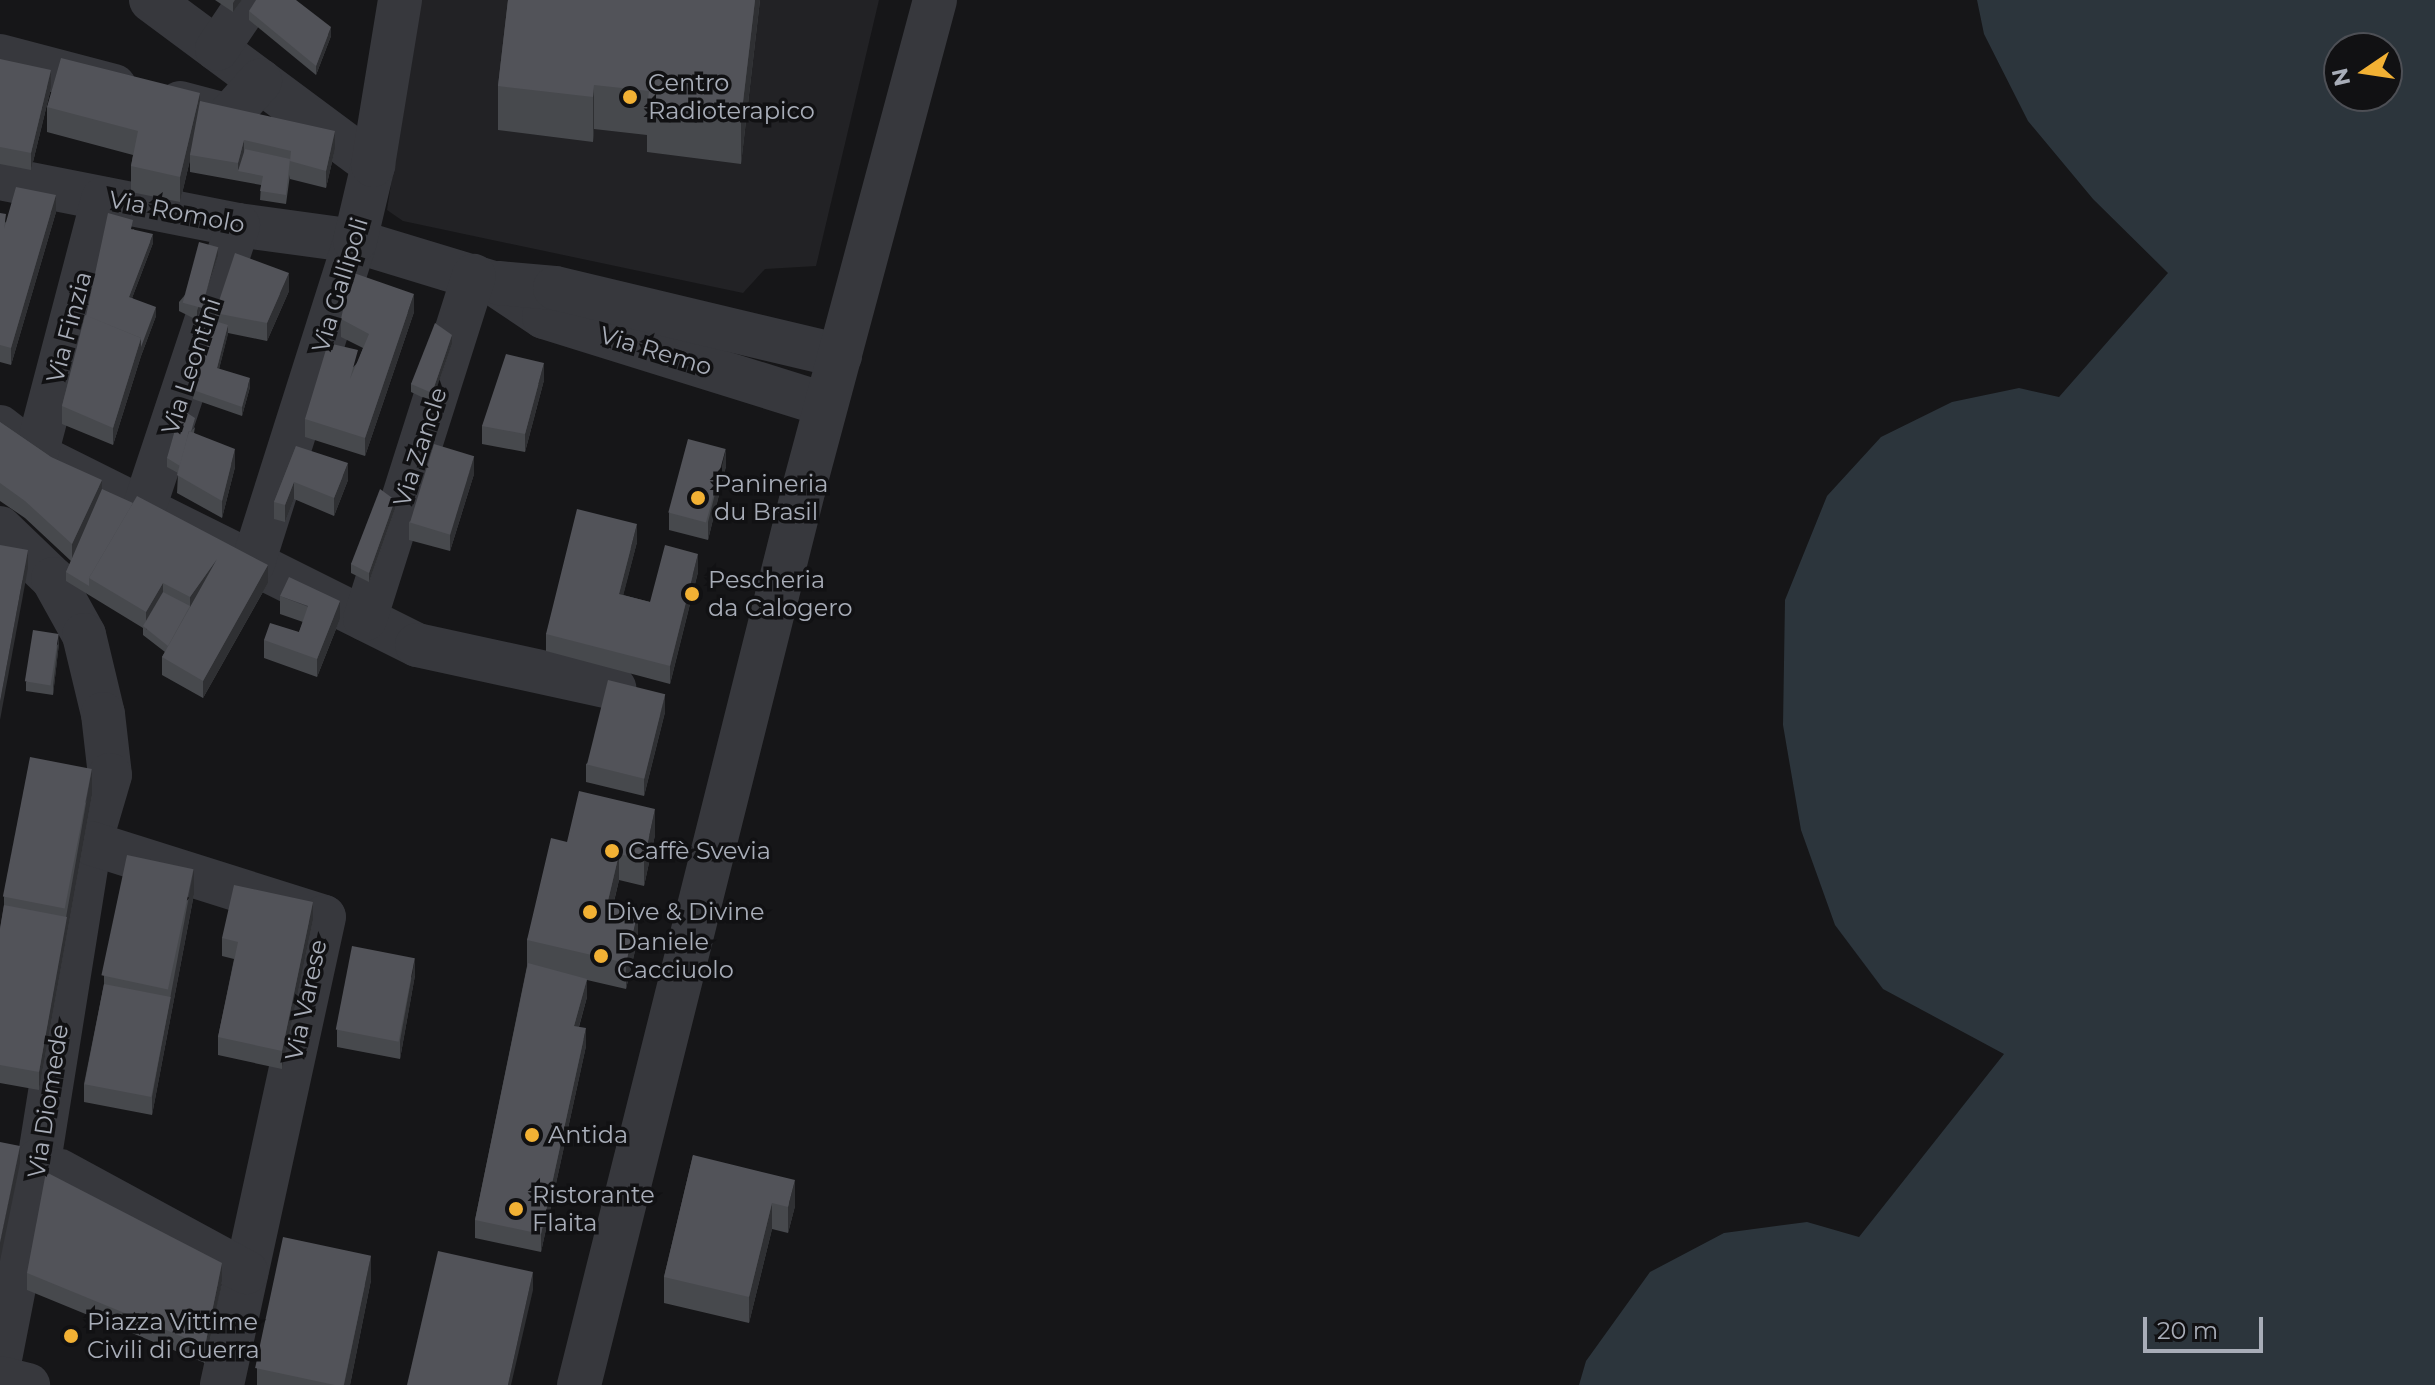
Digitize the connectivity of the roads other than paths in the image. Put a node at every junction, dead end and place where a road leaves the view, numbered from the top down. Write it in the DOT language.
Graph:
graph roads {
  1 [pos="151,0"];
  2 [pos="250,0"];
  3 [pos="400,0"];
  4 [pos="935,0"];
  5 [pos="217,49"];
  6 [pos="0,56"];
  7 [pos="260,81"];
  8 [pos="373,165"];
  9 [pos="0,178"];
  10 [pos="103,199"];
  11 [pos="238,225"];
  12 [pos="355,241"];
  13 [pos="483,279"];
  14 [pos="840,356"];
  15 [pos="826,405"];
  16 [pos="0,427"];
  17 [pos="36,455"];
  18 [pos="144,508"];
  19 [pos="0,528"];
  20 [pos="253,563"];
  21 [pos="365,619"];
  22 [pos="614,688"];
  23 [pos="90,843"];
  24 [pos="0,1141"];
  25 [pos="49,1166"];
  26 [pos="246,1272"];
  27 [pos="0,1358"];
  28 [pos="0,1378"];
  29 [pos="28,1385"];
  30 [pos="222,1385"];
  31 [pos="579,1385"];
  1 -- 5 [label="street"];
  2 -- 5 [label="street"];
  3 -- 8 [label="street, Via Gallipoli"];
  4 -- 14 [label="street"];
  5 -- 7 [label="street"];
  6 -- 7 [label="street"];
  7 -- 8 [label="street"];
  8 -- 12 [label="street, Via Gallipoli"];
  9 -- 10 [label="street, Via Romolo"];
  10 -- 11 [label="street, Via Romolo"];
  10 -- 17 [label="street, Via Finzia"];
  11 -- 12 [label="street, Via Romolo"];
  11 -- 18 [label="street, Via Leontini"];
  12 -- 13 [label="street, Via Remo"];
  12 -- 20 [label="street, Via Gallipoli"];
  13 -- 14 [label="street, Via Remo"];
  13 -- 15 [label="street, Via Remo"];
  13 -- 21 [label="street, Via Zancle"];
  14 -- 15 [label="street"];
  15 -- 31 [label="street"];
  16 -- 17 [label="street"];
  17 -- 18 [label="street"];
  18 -- 20 [label="street"];
  19 -- 23 [label="street"];
  20 -- 21 [label="street"];
  21 -- 22 [label="street"];
  23 -- 25 [label="street, Via Diomede"];
  23 -- 26 [label="street, Via Varese"];
  24 -- 25 [label="street"];
  25 -- 26 [label="street"];
  25 -- 27 [label="street, Via Diomede"];
  26 -- 30 [label="street, Via Varese"];
  28 -- 29 [label="street"];
}
